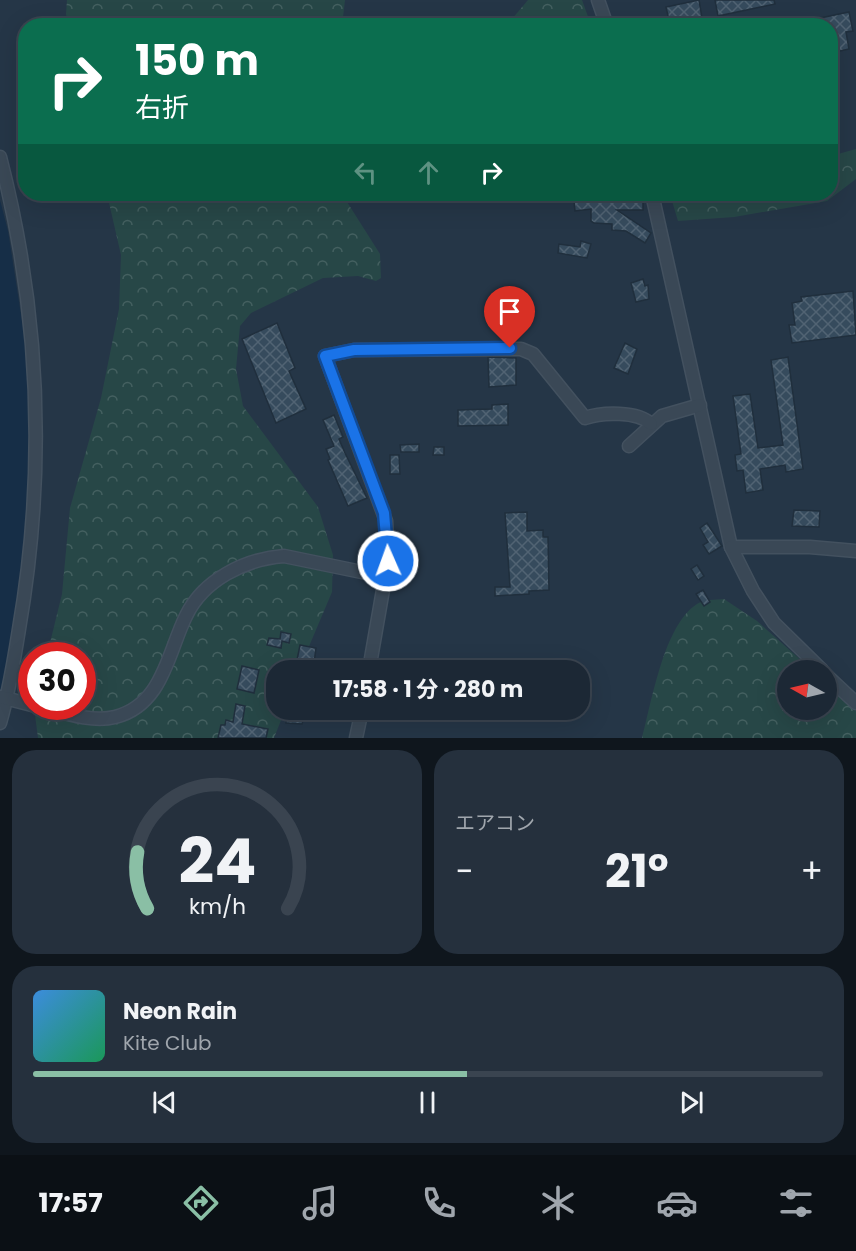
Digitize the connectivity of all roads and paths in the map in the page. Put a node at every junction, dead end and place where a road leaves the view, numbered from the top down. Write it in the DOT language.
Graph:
graph roads {
  1 [pos="598,0"];
  2 [pos="604,18"];
  3 [pos="0,157"];
  4 [pos="654,201"];
  5 [pos="700,405"];
  6 [pos="651,424"];
  7 [pos="629,446"];
  8 [pos="731,547"];
  9 [pos="856,551"];
  10 [pos="386,577"];
  11 [pos="371,660"];
  12 [pos="812,660"];
  13 [pos="837,685"];
  14 [pos="3,698"];
  15 [pos="18,702"];
  16 [pos="856,703"];
  17 [pos="96,718"];
  18 [pos="360,720"];
  19 [pos="0,723"];
  20 [pos="356,738"];
  1 -- 2 [label="street"];
  3 -- 14 [label="street"];
  4 -- 5 [label="street"];
  5 -- 6 [label="street"];
  5 -- 8 [label="street"];
  6 -- 7 [label="street"];
  6 -- 10 [label="street"];
  8 -- 9 [label="street"];
  8 -- 12 [label="street"];
  10 -- 11 [label="street"];
  10 -- 17 [label="street"];
  13 -- 16 [label="street"];
  14 -- 15 [label="street"];
  14 -- 19 [label="street"];
  18 -- 20 [label="street"];
}
